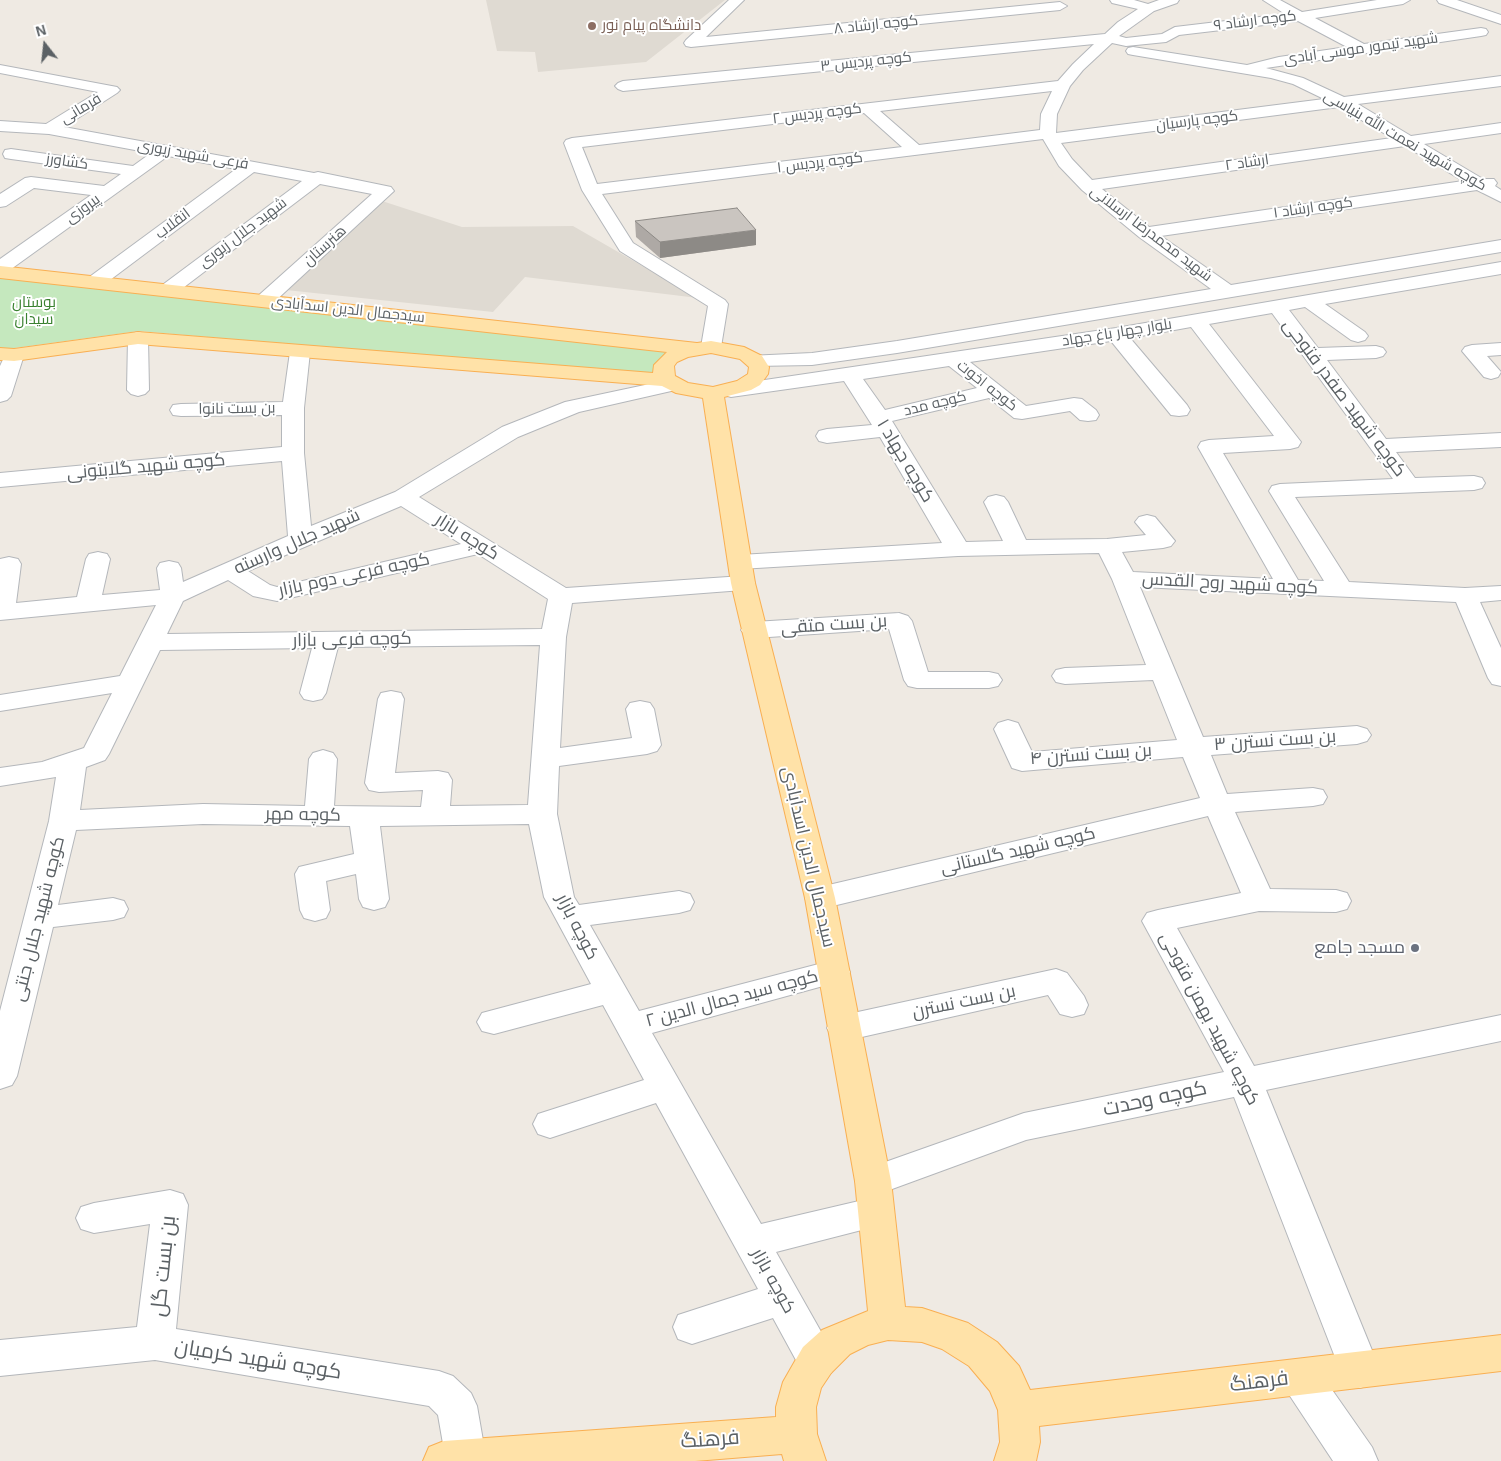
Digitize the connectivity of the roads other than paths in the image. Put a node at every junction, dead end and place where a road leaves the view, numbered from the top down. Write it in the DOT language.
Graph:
graph roads {
  1 [pos="1117,0"];
  2 [pos="1172,0"];
  3 [pos="1270,0"];
  4 [pos="1403,0"];
  5 [pos="1444,0"];
  6 [pos="1471,0"];
  7 [pos="740,1"];
  8 [pos="921,6"];
  9 [pos="1060,6"];
  10 [pos="1149,8"];
  11 [pos="1501,10"];
  12 [pos="1301,16"];
  13 [pos="936,18"];
  14 [pos="1501,20"];
  15 [pos="1481,32"];
  16 [pos="1105,42"];
  17 [pos="1362,49"];
  18 [pos="0,69"];
  19 [pos="1242,69"];
  20 [pos="1501,81"];
  21 [pos="1482,84"];
  22 [pos="1063,85"];
  23 [pos="623,86"];
  24 [pos="1501,94"];
  25 [pos="1343,102"];
  26 [pos="867,108"];
  27 [pos="0,126"];
  28 [pos="1501,128"];
  29 [pos="49,129"];
  30 [pos="0,137"];
  31 [pos="1050,137"];
  32 [pos="1406,140"];
  33 [pos="166,150"];
  34 [pos="916,151"];
  35 [pos="6,158"];
  36 [pos="252,165"];
  37 [pos="135,172"];
  38 [pos="317,177"];
  39 [pos="1501,181"];
  40 [pos="1480,184"];
  41 [pos="1088,186"];
  42 [pos="591,190"];
  43 [pos="385,191"];
  44 [pos="107,192"];
  45 [pos="1501,197"];
  46 [pos="1,200"];
  47 [pos="1145,233"];
  48 [pos="1501,246"];
  49 [pos="1494,269"];
  50 [pos="0,270"];
  51 [pos="95,282"];
  52 [pos="1501,288"];
  53 [pos="168,290"];
  54 [pos="1228,292"];
  55 [pos="265,300"];
  56 [pos="1310,302"];
  57 [pos="1277,307"];
  58 [pos="1196,321"];
  59 [pos="1116,334"];
  60 [pos="1358,336"];
  61 [pos="138,338"];
  62 [pos="704,348"];
  63 [pos="1501,349"];
  64 [pos="300,352"];
  65 [pos="1376,352"];
  66 [pos="7,354"];
  67 [pos="1312,354"];
  68 [pos="953,359"];
  69 [pos="755,360"];
  70 [pos="1491,373"];
  71 [pos="850,374"];
  72 [pos="670,382"];
  73 [pos="138,390"];
  74 [pos="992,391"];
  75 [pos="722,392"];
  76 [pos="0,396"];
  77 [pos="293,408"];
  78 [pos="181,410"];
  79 [pos="1179,410"];
  80 [pos="1088,415"];
  81 [pos="882,424"];
  82 [pos="827,436"];
  83 [pos="1501,440"];
  84 [pos="1380,446"];
  85 [pos="292,453"];
  86 [pos="0,480"];
  87 [pos="1474,483"];
  88 [pos="1409,485"];
  89 [pos="403,496"];
  90 [pos="996,502"];
  91 [pos="1147,522"];
  92 [pos="300,539"];
  93 [pos="482,546"];
  94 [pos="1108,546"];
  95 [pos="1018,548"];
  96 [pos="958,549"];
  97 [pos="98,559"];
  98 [pos="9,564"];
  99 [pos="168,568"];
  100 [pos="230,571"];
  101 [pos="741,573"];
  102 [pos="1124,579"];
  103 [pos="1290,587"];
  104 [pos="1341,589"];
  105 [pos="1501,593"];
  106 [pos="1465,595"];
  107 [pos="173,596"];
  108 [pos="561,596"];
  109 [pos="88,604"];
  110 [pos="1,612"];
  111 [pos="754,630"];
  112 [pos="553,637"];
  113 [pos="326,640"];
  114 [pos="151,642"];
  115 [pos="1162,672"];
  116 [pos="1065,676"];
  117 [pos="1501,678"];
  118 [pos="989,680"];
  119 [pos="131,682"];
  120 [pos="313,694"];
  121 [pos="391,699"];
  122 [pos="0,703"];
  123 [pos="640,708"];
  124 [pos="1008,729"];
  125 [pos="1357,735"];
  126 [pos="1193,747"];
  127 [pos="323,759"];
  128 [pos="545,759"];
  129 [pos="73,762"];
  130 [pos="0,777"];
  131 [pos="1313,797"];
  132 [pos="1217,804"];
  133 [pos="542,814"];
  134 [pos="320,816"];
  135 [pos="364,817"];
  136 [pos="434,817"];
  137 [pos="64,821"];
  138 [pos="369,861"];
  139 [pos="820,898"];
  140 [pos="374,899"];
  141 [pos="1259,900"];
  142 [pos="1336,901"];
  143 [pos="679,902"];
  144 [pos="113,909"];
  145 [pos="315,910"];
  146 [pos="570,917"];
  147 [pos="40,918"];
  148 [pos="834,972"];
  149 [pos="611,990"];
  150 [pos="1072,1005"];
  151 [pos="494,1022"];
  152 [pos="630,1026"];
  153 [pos="844,1028"];
  154 [pos="1501,1028"];
  155 [pos="0,1076"];
  156 [pos="1245,1080"];
  157 [pos="664,1087"];
  158 [pos="550,1124"];
  159 [pos="874,1196"];
  160 [pos="94,1218"];
  161 [pos="751,1242"];
  162 [pos="782,1298"];
  163 [pos="888,1323"];
  164 [pos="692,1327"];
  165 [pos="155,1344"];
  166 [pos="1500,1355"];
  167 [pos="0,1358"];
  168 [pos="817,1360"];
  169 [pos="1360,1370"];
  170 [pos="1300,1377"];
  171 [pos="1018,1410"];
  172 [pos="801,1448"];
  173 [pos="510,1458"];
  174 [pos="454,1460"];
  175 [pos="1015,1461"];
  176 [pos="1357,1461"];
  1 -- 10 [label="street"];
  2 -- 10 [label="street"];
  3 -- 12 [label="street"];
  4 -- 12 [label="street, کوچه ارشاد ۹"];
  5 -- 14 [label="street"];
  6 -- 11 [label="street"];
  7 -- 13 [label="street, کوچه ارشاد ۸"];
  8 -- 13 [label="street"];
  9 -- 13 [label="street, کوچه ارشاد ۸"];
  10 -- 16 [label="street"];
  12 -- 16 [label="street, کوچه ارشاد ۹"];
  12 -- 17 [label="street"];
  15 -- 17 [label="street, شهید تیمور موسی آبادی"];
  16 -- 19 [label="street, کوچه شهید نعمت الله بنیاسی"];
  16 -- 22 [label="street"];
  16 -- 23 [label="street, کوچه پردیس ۳"];
  17 -- 19 [label="street, شهید تیمور موسی آبادی"];
  18 -- 29 [label="street, فرمانی"];
  19 -- 25 [label="street, کوچه شهید نعمت الله بنیاسی"];
  20 -- 21 [label="street, کوچه پارسیان"];
  21 -- 24 [label="street"];
  21 -- 25 [label="street, کوچه پارسیان"];
  22 -- 26 [label="street, کوچه پردیس ۲"];
  22 -- 31 [label="street"];
  25 -- 31 [label="street, کوچه پارسیان"];
  25 -- 32 [label="street, کوچه شهید نعمت الله بنیاسی"];
  26 -- 34 [label="street"];
  26 -- 42 [label="street, کوچه پردیس ۲"];
  27 -- 29 [label="street, فرعی شهید زیوری"];
  28 -- 32 [label="street, ارشاد ۲"];
  29 -- 33 [label="street, فرعی شهید زیوری"];
  30 -- 35 [label="street"];
  31 -- 34 [label="street, کوچه پردیس ۱"];
  31 -- 41 [label="street, شهید محمدرضا ارسلانی"];
  32 -- 40 [label="street, کوچه شهید نعمت الله بنیاسی"];
  32 -- 41 [label="street, ارشاد ۲"];
  33 -- 36 [label="street, فرعی شهید زیوری"];
  33 -- 37 [label="street, پیروزی"];
  34 -- 42 [label="street, کوچه پردیس ۱"];
  35 -- 37 [label="street, کشاورز"];
  36 -- 38 [label="street, فرعی شهید زیوری"];
  36 -- 51 [label="street, انقلاب"];
  37 -- 44 [label="street, پیروزی"];
  38 -- 43 [label="street, فرعی شهید زیوری"];
  38 -- 53 [label="street, شهید جلال زیوری"];
  39 -- 40 [label="street, کوچه ارشاد ۱"];
  40 -- 45 [label="street, کوچه شهید نعمت الله بنیاسی"];
  40 -- 47 [label="street, کوچه ارشاد ۱"];
  41 -- 47 [label="street, شهید محمدرضا ارسلانی"];
  42 -- 62 [label="street"];
  43 -- 55 [label="street, هنرستان"];
  44 -- 46 [label="street"];
  44 -- 50 [label="street, پیروزی"];
  47 -- 54 [label="street, شهید محمدرضا ارسلانی"];
  48 -- 54 [label="street, بلوار چهار باغ جهاد"];
  49 -- 52 [label="street"];
  49 -- 56 [label="street, بلوار چهار باغ جهاد"];
  50 -- 51 [label="main road, سیدجمال الدین اسدآبادی"];
  51 -- 53 [label="main road, سیدجمال الدین اسدآبادی"];
  53 -- 55 [label="main road, سیدجمال الدین اسدآبادی"];
  54 -- 69 [label="street, بلوار چهار باغ جهاد"];
  55 -- 62 [label="main road, سیدجمال الدین اسدآبادی"];
  56 -- 57 [label="street, بلوار چهار باغ جهاد"];
  56 -- 60 [label="street"];
  57 -- 58 [label="street, بلوار چهار باغ جهاد"];
  57 -- 67 [label="street, کوچه شهید صفدر فتوحی"];
  58 -- 59 [label="street, بلوار چهار باغ جهاد"];
  58 -- 103 [label="street"];
  59 -- 68 [label="street, بلوار چهار باغ جهاد"];
  59 -- 79 [label="street"];
  61 -- 64 [label="main road"];
  61 -- 66 [label="main road"];
  61 -- 73 [label="street"];
  62 -- 69 [label="main road, سیدجمال الدین اسدآبادی"];
  62 -- 72 [label="main road"];
  63 -- 70 [label="street"];
  64 -- 72 [label="main road"];
  64 -- 77 [label="street"];
  65 -- 67 [label="street"];
  66 -- 76 [label="street"];
  67 -- 84 [label="street, کوچه شهید صفدر فتوحی"];
  68 -- 71 [label="street, بلوار چهار باغ جهاد"];
  68 -- 74 [label="street, کوچه اخوت"];
  69 -- 75 [label="main road"];
  71 -- 75 [label="street, بلوار چهار باغ جهاد"];
  71 -- 81 [label="street, کوچه جهاد ۱"];
  72 -- 75 [label="main road"];
  72 -- 89 [label="street, شهید جلال وارسته"];
  74 -- 80 [label="street, کوچه اخوت"];
  74 -- 81 [label="street, کوچه مدد"];
  75 -- 101 [label="main road, سیدجمال الدین اسدآبادی"];
  77 -- 78 [label="street, بن بست نانوا"];
  77 -- 85 [label="street"];
  81 -- 82 [label="street, کوچه مدد"];
  81 -- 96 [label="street, کوچه جهاد ۱"];
  83 -- 84 [label="street"];
  84 -- 88 [label="street, کوچه شهید صفدر فتوحی"];
  85 -- 86 [label="street, کوچه شهید گلابتونی"];
  85 -- 92 [label="street"];
  87 -- 88 [label="street"];
  88 -- 104 [label="street, کوچه شهید صفدر فتوحی"];
  89 -- 92 [label="street, شهید جلال وارسته"];
  89 -- 93 [label="street, کوچه بازار"];
  90 -- 95 [label="street"];
  91 -- 94 [label="street"];
  92 -- 100 [label="street, شهید جلال وارسته"];
  93 -- 100 [label="street, کوچه فرعی دوم بازار"];
  93 -- 108 [label="street, کوچه بازار"];
  94 -- 95 [label="street"];
  94 -- 102 [label="street, کوچه شهید روح القدس"];
  95 -- 96 [label="street"];
  96 -- 101 [label="street"];
  97 -- 109 [label="street"];
  98 -- 110 [label="street"];
  99 -- 107 [label="street"];
  100 -- 107 [label="street, شهید جلال وارسته"];
  101 -- 108 [label="street"];
  101 -- 111 [label="main road, سیدجمال الدین اسدآبادی"];
  102 -- 103 [label="street, کوچه شهید روح القدس"];
  102 -- 115 [label="street"];
  103 -- 104 [label="street, کوچه شهید روح القدس"];
  104 -- 106 [label="street, کوچه شهید روح القدس"];
  105 -- 106 [label="street, کوچه شهید روح القدس"];
  106 -- 117 [label="street"];
  107 -- 109 [label="street, شهید جلال وارسته"];
  107 -- 114 [label="street"];
  108 -- 112 [label="street, کوچه بازار"];
  109 -- 110 [label="street, شهید جلال وارسته"];
  111 -- 118 [label="street, بن بست متقی"];
  111 -- 139 [label="main road, سیدجمال الدین اسدآبادی"];
  112 -- 113 [label="street, کوچه فرعی بازار"];
  112 -- 128 [label="street, کوچه بازار"];
  113 -- 114 [label="street, کوچه فرعی بازار"];
  113 -- 120 [label="street"];
  114 -- 119 [label="street"];
  115 -- 116 [label="street"];
  115 -- 126 [label="street"];
  119 -- 122 [label="street"];
  119 -- 129 [label="street"];
  121 -- 136 [label="street"];
  123 -- 128 [label="street"];
  124 -- 126 [label="street, بن بست نسترن ۴"];
  125 -- 126 [label="street, بن بست نسترن ۳"];
  126 -- 132 [label="street"];
  127 -- 134 [label="street"];
  128 -- 133 [label="street, کوچه بازار"];
  129 -- 130 [label="street"];
  129 -- 137 [label="street, کوچه شهید جلال جنتی"];
  131 -- 132 [label="street, کوچه شهید گلستانی"];
  132 -- 139 [label="street, کوچه شهید گلستانی"];
  132 -- 141 [label="street"];
  133 -- 136 [label="street, کوچه مهر"];
  133 -- 146 [label="street, کوچه بازار"];
  134 -- 135 [label="street, کوچه مهر"];
  134 -- 137 [label="street, کوچه مهر"];
  135 -- 136 [label="street, کوچه مهر"];
  135 -- 138 [label="street"];
  137 -- 147 [label="street, کوچه شهید جلال جنتی"];
  138 -- 140 [label="street"];
  138 -- 145 [label="street"];
  139 -- 148 [label="main road, سیدجمال الدین اسدآبادی"];
  141 -- 142 [label="street"];
  141 -- 156 [label="street, کوچه شهید بهمن فتوحی"];
  143 -- 146 [label="street"];
  144 -- 147 [label="street"];
  146 -- 149 [label="street, کوچه بازار"];
  147 -- 155 [label="street, کوچه شهید جلال جنتی"];
  148 -- 152 [label="street, کوچه سید جمال الدین ۲"];
  148 -- 153 [label="main road, سیدجمال الدین اسدآبادی"];
  149 -- 151 [label="street"];
  149 -- 152 [label="street, کوچه بازار"];
  150 -- 153 [label="street, بن بست نسترن"];
  152 -- 157 [label="street, کوچه بازار"];
  153 -- 159 [label="main road, سیدجمال الدین اسدآبادی"];
  154 -- 156 [label="street, کوچه وحدت"];
  156 -- 159 [label="street, کوچه وحدت"];
  156 -- 169 [label="street, کوچه شهید بهمن فتوحی"];
  157 -- 158 [label="street"];
  157 -- 161 [label="street, کوچه بازار"];
  159 -- 161 [label="street, کوچه وحدت"];
  159 -- 163 [label="main road, سیدجمال الدین اسدآبادی"];
  160 -- 165 [label="street, بن بست گل"];
  161 -- 162 [label="street, کوچه بازار"];
  162 -- 164 [label="street"];
  162 -- 168 [label="street, کوچه بازار"];
  163 -- 168 [label="main road"];
  163 -- 171 [label="main road"];
  165 -- 167 [label="street, کوچه شهید کرمیان"];
  165 -- 174 [label="street, کوچه شهید کرمیان"];
  166 -- 169 [label="main road, فرهنگ"];
  168 -- 172 [label="main road"];
  169 -- 170 [label="main road, فرهنگ"];
  170 -- 171 [label="main road, فرهنگ"];
  170 -- 176 [label="street"];
  171 -- 175 [label="main road"];
  172 -- 173 [label="main road, فرهنگ"];
  173 -- 174 [label="main road, فرهنگ"];
}
